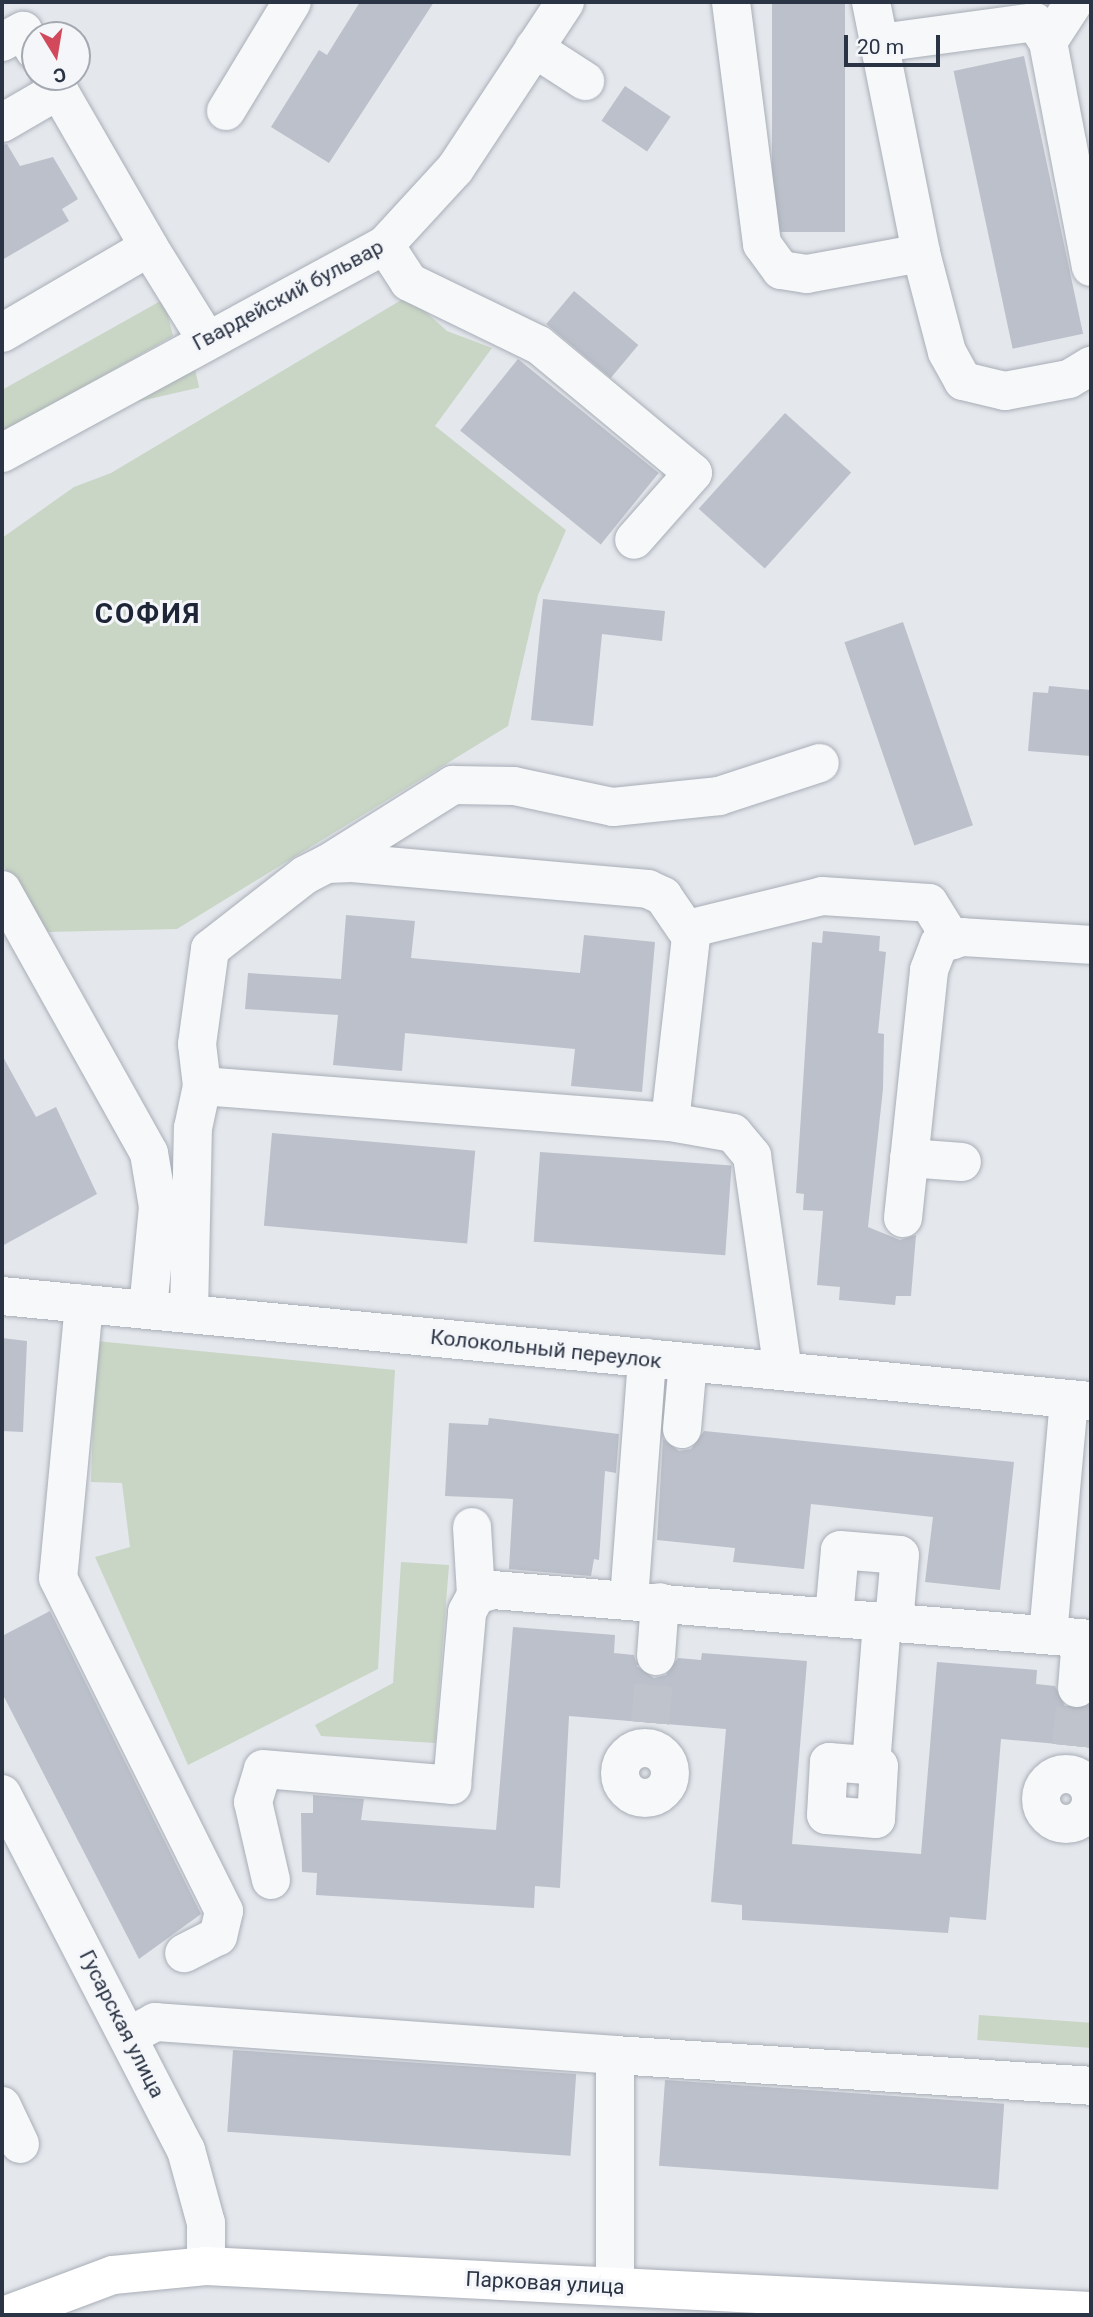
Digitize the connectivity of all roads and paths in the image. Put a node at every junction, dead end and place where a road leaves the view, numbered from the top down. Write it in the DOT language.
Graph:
graph roads {
  1 [pos="292,2"];
  2 [pos="565,2"];
  3 [pos="731,2"];
  4 [pos="871,2"];
  5 [pos="1074,2"];
  6 [pos="21,33"];
  7 [pos="2,42"];
  8 [pos="1048,42"];
  9 [pos="880,43"];
  10 [pos="534,48"];
  11 [pos="585,81"];
  12 [pos="45,91"];
  13 [pos="59,91"];
  14 [pos="226,111"];
  15 [pos="2,123"];
  16 [pos="385,245"];
  17 [pos="149,247"];
  18 [pos="921,253"];
  19 [pos="1091,267"];
  20 [pos="2,333"];
  21 [pos="206,339"];
  22 [pos="1091,366"];
  23 [pos="2,453"];
  24 [pos="634,540"];
  25 [pos="820,763"];
  26 [pos="327,864"];
  27 [pos="2,890"];
  28 [pos="688,929"];
  29 [pos="952,940"];
  30 [pos="1091,945"];
  31 [pos="202,1086"];
  32 [pos="670,1122"];
  33 [pos="909,1158"];
  34 [pos="962,1162"];
  35 [pos="903,1218"];
  36 [pos="2,1296"];
  37 [pos="84,1304"];
  38 [pos="148,1309"];
  39 [pos="189,1314"];
  40 [pos="647,1358"];
  41 [pos="688,1362"];
  42 [pos="783,1371"];
  43 [pos="1080,1400"];
  44 [pos="682,1429"];
  45 [pos="472,1527"];
  46 [pos="477,1595"];
  47 [pos="645,1601"];
  48 [pos="834,1617"];
  49 [pos="888,1621"];
  50 [pos="1073,1637"];
  51 [pos="656,1656"];
  52 [pos="1077,1688"];
  53 [pos="871,1765"];
  54 [pos="2,1794"];
  55 [pos="271,1880"];
  56 [pos="184,1952"];
  57 [pos="130,2036"];
  58 [pos="615,2055"];
  59 [pos="1091,2086"];
  60 [pos="2,2106"];
  61 [pos="20,2144"];
  62 [pos="206,2266"];
  63 [pos="615,2286"];
  64 [pos="1091,2311"];
  65 [pos="6,2315"];
  1 -- 14 [label="street"];
  2 -- 10 [label="street, Гвардейский бульвар"];
  3 -- 18 [label="street"];
  4 -- 9 [label="street"];
  5 -- 8 [label="street"];
  6 -- 7 [label="street"];
  8 -- 9 [label="street"];
  8 -- 19 [label="street"];
  9 -- 18 [label="street"];
  10 -- 11 [label="street"];
  10 -- 16 [label="street, Гвардейский бульвар"];
  12 -- 15 [label="street"];
  13 -- 17 [label="street"];
  16 -- 21 [label="street, Гвардейский бульвар"];
  16 -- 24 [label="street"];
  17 -- 20 [label="street"];
  17 -- 21 [label="street"];
  18 -- 22 [label="street"];
  21 -- 23 [label="street, Гвардейский бульвар"];
  25 -- 26 [label="street"];
  26 -- 28 [label="street"];
  26 -- 31 [label="street"];
  27 -- 38 [label="street"];
  28 -- 29 [label="street"];
  28 -- 32 [label="street"];
  29 -- 30 [label="street"];
  29 -- 33 [label="street"];
  31 -- 32 [label="street"];
  31 -- 39 [label="street"];
  32 -- 42 [label="street"];
  33 -- 34 [label="street"];
  33 -- 35 [label="street"];
  36 -- 37 [label="street, Колокольный переулок"];
  37 -- 38 [label="street, Колокольный переулок"];
  37 -- 56 [label="street"];
  38 -- 39 [label="street, Колокольный переулок"];
  39 -- 40 [label="street, Колокольный переулок"];
  40 -- 41 [label="street, Колокольный переулок"];
  40 -- 47 [label="street"];
  41 -- 42 [label="street, Колокольный переулок"];
  41 -- 44 [label="street"];
  42 -- 43 [label="street, Колокольный переулок"];
  43 -- 50 [label="street"];
  45 -- 46 [label="street"];
  46 -- 47 [label="street"];
  46 -- 55 [label="street"];
  47 -- 48 [label="street"];
  47 -- 51 [label="street"];
  48 -- 49 [label="street"];
  48 -- 49 [label="street"];
  49 -- 50 [label="street"];
  49 -- 53 [label="street"];
  50 -- 52 [label="street"];
  54 -- 57 [label="street, Гусарская улица"];
  57 -- 58 [label="street"];
  57 -- 62 [label="street, Гусарская улица"];
  58 -- 59 [label="street"];
  58 -- 63 [label="street"];
  60 -- 61 [label="street"];
  62 -- 63 [label="main road, Парковая улица"];
  62 -- 65 [label="main road, Парковая улица"];
  63 -- 64 [label="main road, Парковая улица"];
}
